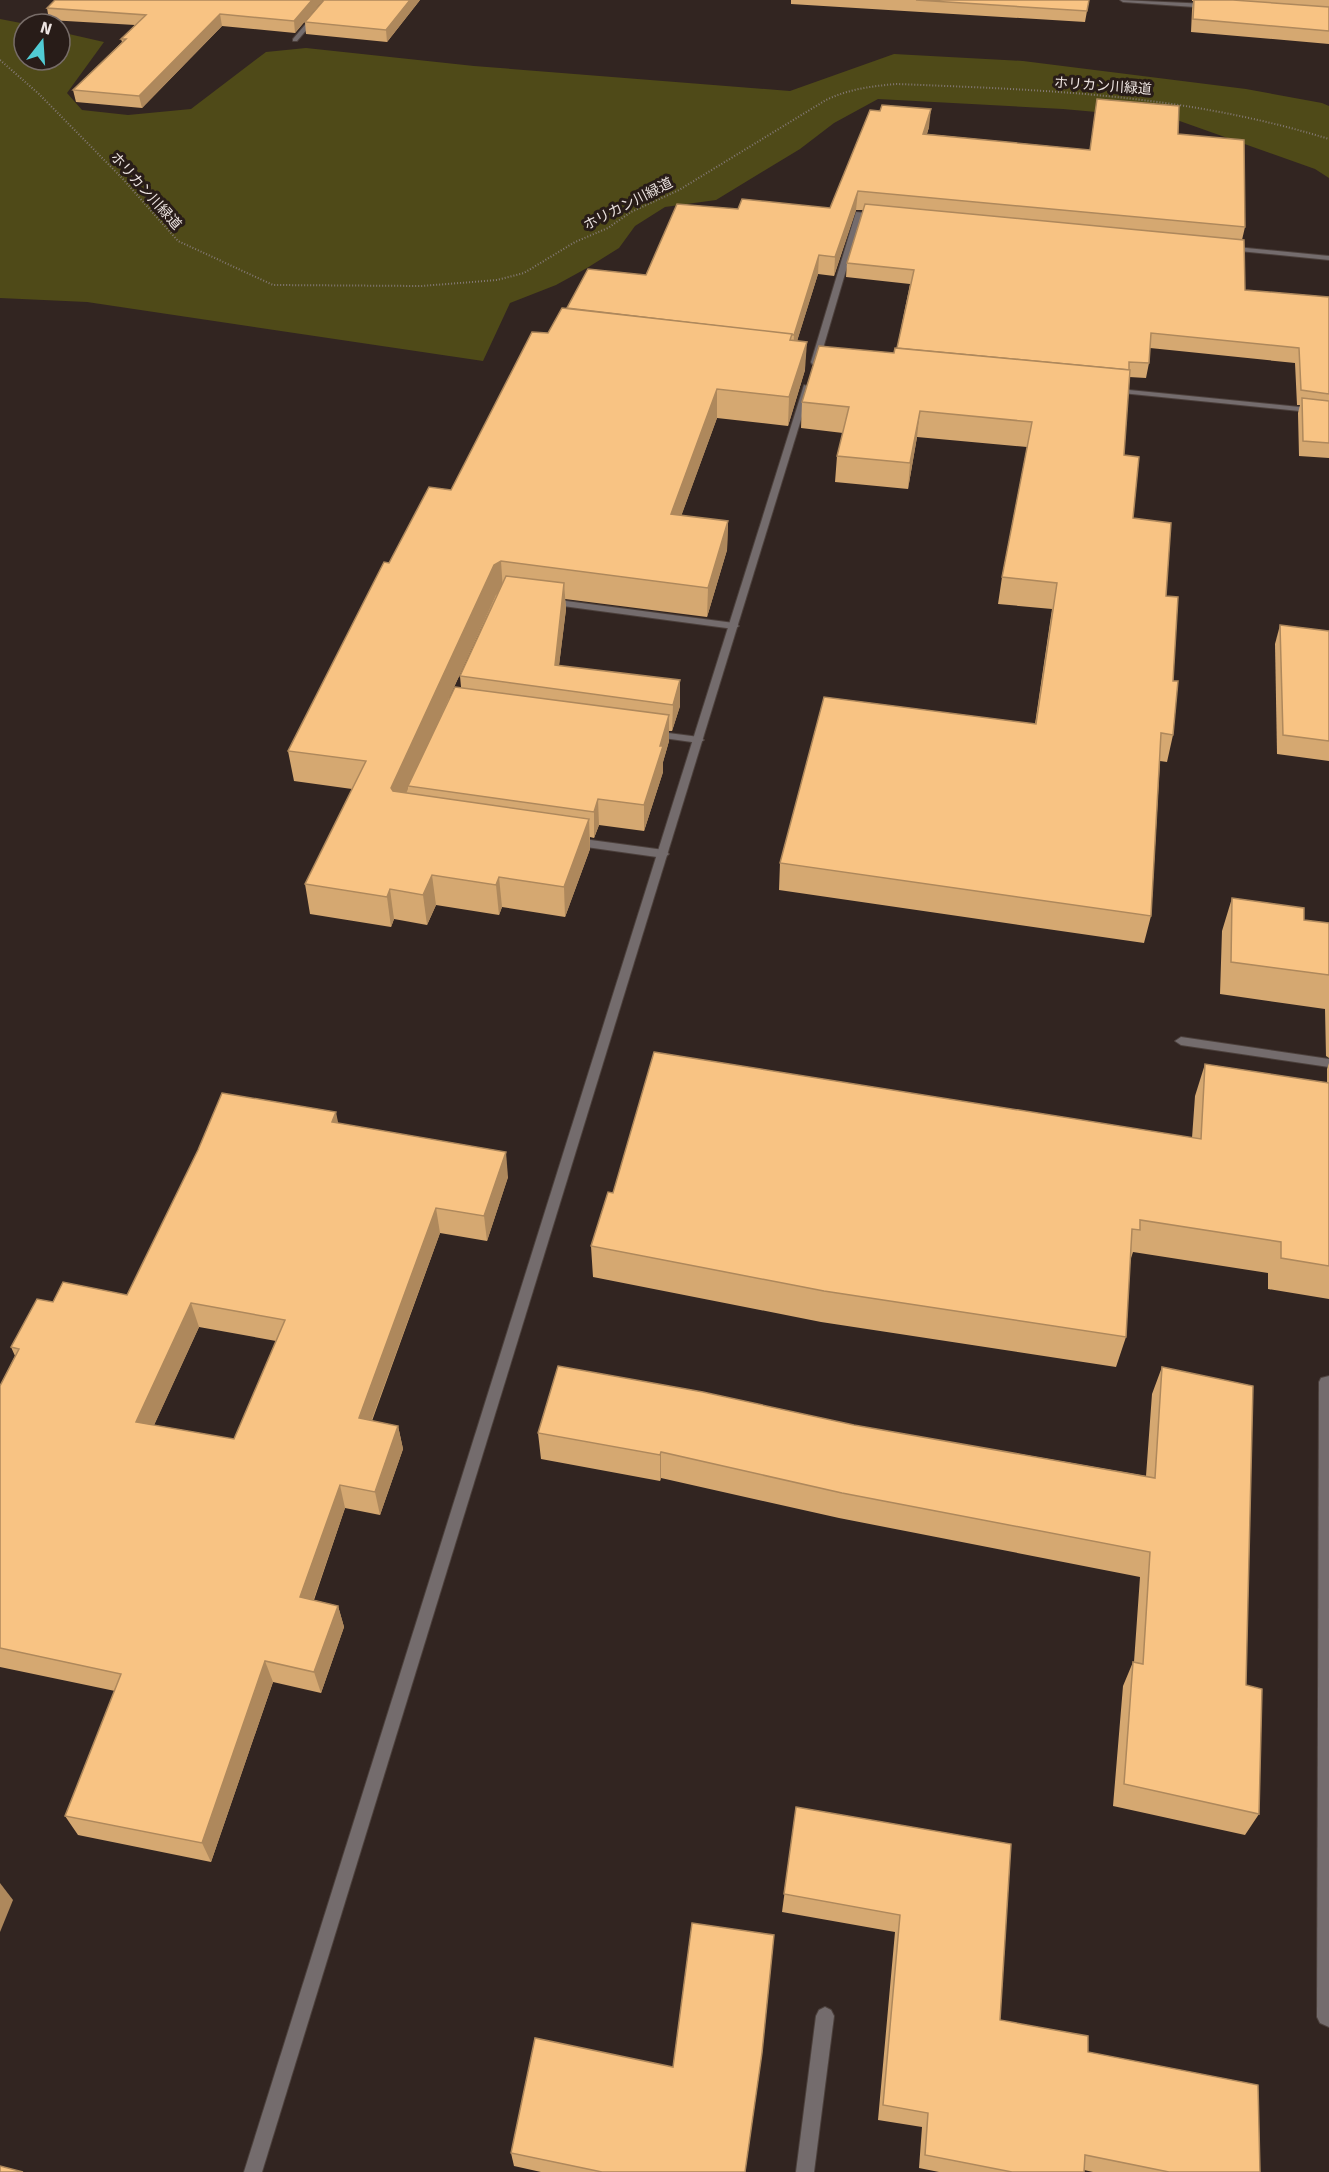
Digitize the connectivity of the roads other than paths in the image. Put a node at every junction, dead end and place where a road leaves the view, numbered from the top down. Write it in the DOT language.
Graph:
graph roads {
  1 [pos="329,0"];
  2 [pos="1124,0"];
  3 [pos="1215,7"];
  4 [pos="295,40"];
  5 [pos="895,218"];
  6 [pos="1212,247"];
  7 [pos="1329,258"];
  8 [pos="1107,390"];
  9 [pos="1329,412"];
  10 [pos="538,601"];
  11 [pos="734,627"];
  12 [pos="640,732"];
  13 [pos="699,740"];
  14 [pos="561,840"];
  15 [pos="664,854"];
  16 [pos="1181,1041"];
  17 [pos="1329,1063"];
  18 [pos="1329,1382"];
  19 [pos="1328,1574"];
  20 [pos="825,2016"];
  21 [pos="1329,2018"];
  22 [pos="253,2172"];
  23 [pos="804,2172"];
  1 -- 4 [label="street"];
  2 -- 3 [label="street"];
  5 -- 11 [label="street"];
  6 -- 7 [label="street"];
  8 -- 9 [label="street"];
  10 -- 11 [label="street"];
  11 -- 13 [label="street"];
  12 -- 13 [label="street"];
  13 -- 15 [label="street"];
  14 -- 15 [label="street"];
  15 -- 22 [label="street"];
  16 -- 17 [label="street"];
  18 -- 19 [label="street"];
  19 -- 21 [label="street"];
  20 -- 23 [label="street"];
}
